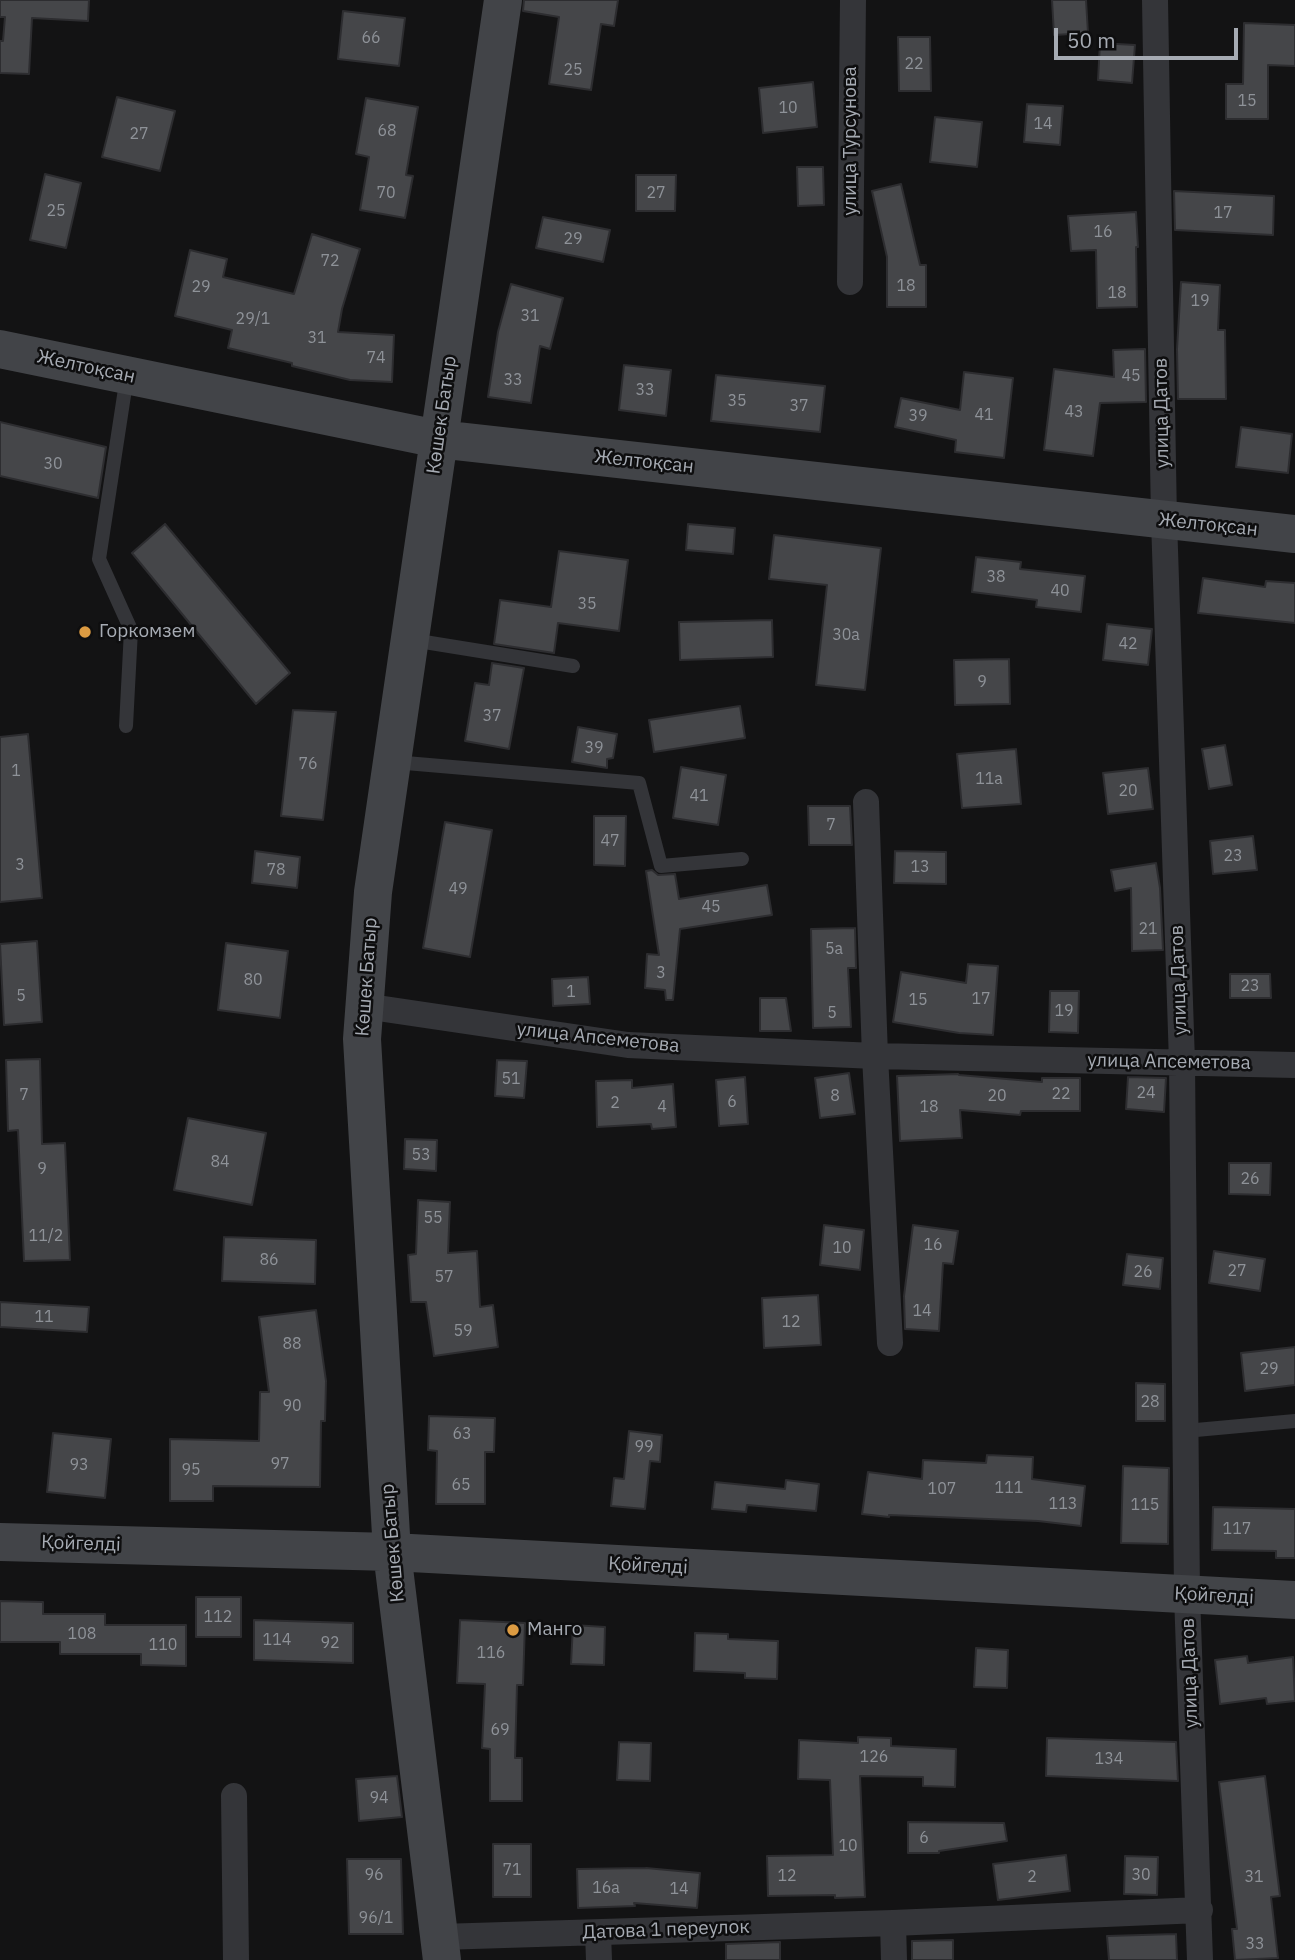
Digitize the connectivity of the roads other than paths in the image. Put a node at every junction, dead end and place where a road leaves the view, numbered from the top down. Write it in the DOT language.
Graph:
graph roads {
  1 [pos="503,0"];
  2 [pos="853,0"];
  3 [pos="1155,0"];
  4 [pos="850,282"];
  5 [pos="0,349"];
  6 [pos="128,375"];
  7 [pos="439,439"];
  8 [pos="1164,520"];
  9 [pos="1295,534"];
  10 [pos="410,640"];
  11 [pos="573,666"];
  12 [pos="126,726"];
  13 [pos="392,761"];
  14 [pos="866,802"];
  15 [pos="742,859"];
  16 [pos="364,1006"];
  17 [pos="875,1056"];
  18 [pos="1182,1062"];
  19 [pos="1295,1065"];
  20 [pos="890,1343"];
  21 [pos="1295,1421"];
  22 [pos="1185,1431"];
  23 [pos="0,1542"];
  24 [pos="392,1552"];
  25 [pos="1187,1595"];
  26 [pos="1295,1600"];
  27 [pos="234,1796"];
  28 [pos="1200,1910"];
  29 [pos="893,1923"];
  30 [pos="598,1933"];
  31 [pos="441,1949"];
  32 [pos="236,1960"];
  33 [pos="599,1960"];
  34 [pos="894,1960"];
  35 [pos="1200,1960"];
  1 -- 7 [label="street, Көшек Батыр"];
  2 -- 4 [label="street, улица Турсунова"];
  3 -- 8 [label="street, улица Датов"];
  5 -- 6 [label="street, Желтоқсан"];
  6 -- 7 [label="street, Желтоқсан"];
  6 -- 12 [label="lane"];
  7 -- 8 [label="street, Желтоқсан"];
  7 -- 10 [label="street, Көшек Батыр"];
  8 -- 9 [label="street, Желтоқсан"];
  8 -- 18 [label="street, улица Датов"];
  10 -- 11 [label="lane"];
  10 -- 13 [label="street, Көшек Батыр"];
  13 -- 15 [label="lane"];
  13 -- 16 [label="street, Көшек Батыр"];
  14 -- 17 [label="street"];
  16 -- 17 [label="street, улица Апсеметова"];
  16 -- 24 [label="street, Көшек Батыр"];
  17 -- 18 [label="street, улица Апсеметова"];
  17 -- 20 [label="street"];
  18 -- 19 [label="street, улица Апсеметова"];
  18 -- 22 [label="street, улица Датов"];
  21 -- 22 [label="lane"];
  22 -- 25 [label="street, улица Датов"];
  23 -- 24 [label="street, Қойгелді"];
  24 -- 25 [label="street, Қойгелді"];
  24 -- 31 [label="street, Көшек Батыр"];
  25 -- 26 [label="street, Қойгелді"];
  25 -- 28 [label="street, улица Датов"];
  27 -- 32 [label="street"];
  28 -- 29 [label="street, Датова 1 переулок"];
  28 -- 35 [label="street, улица Датов"];
  29 -- 30 [label="street, Датова 1 переулок"];
  29 -- 34 [label="street"];
  30 -- 31 [label="street, Датова 1 переулок"];
  30 -- 33 [label="street"];
}
